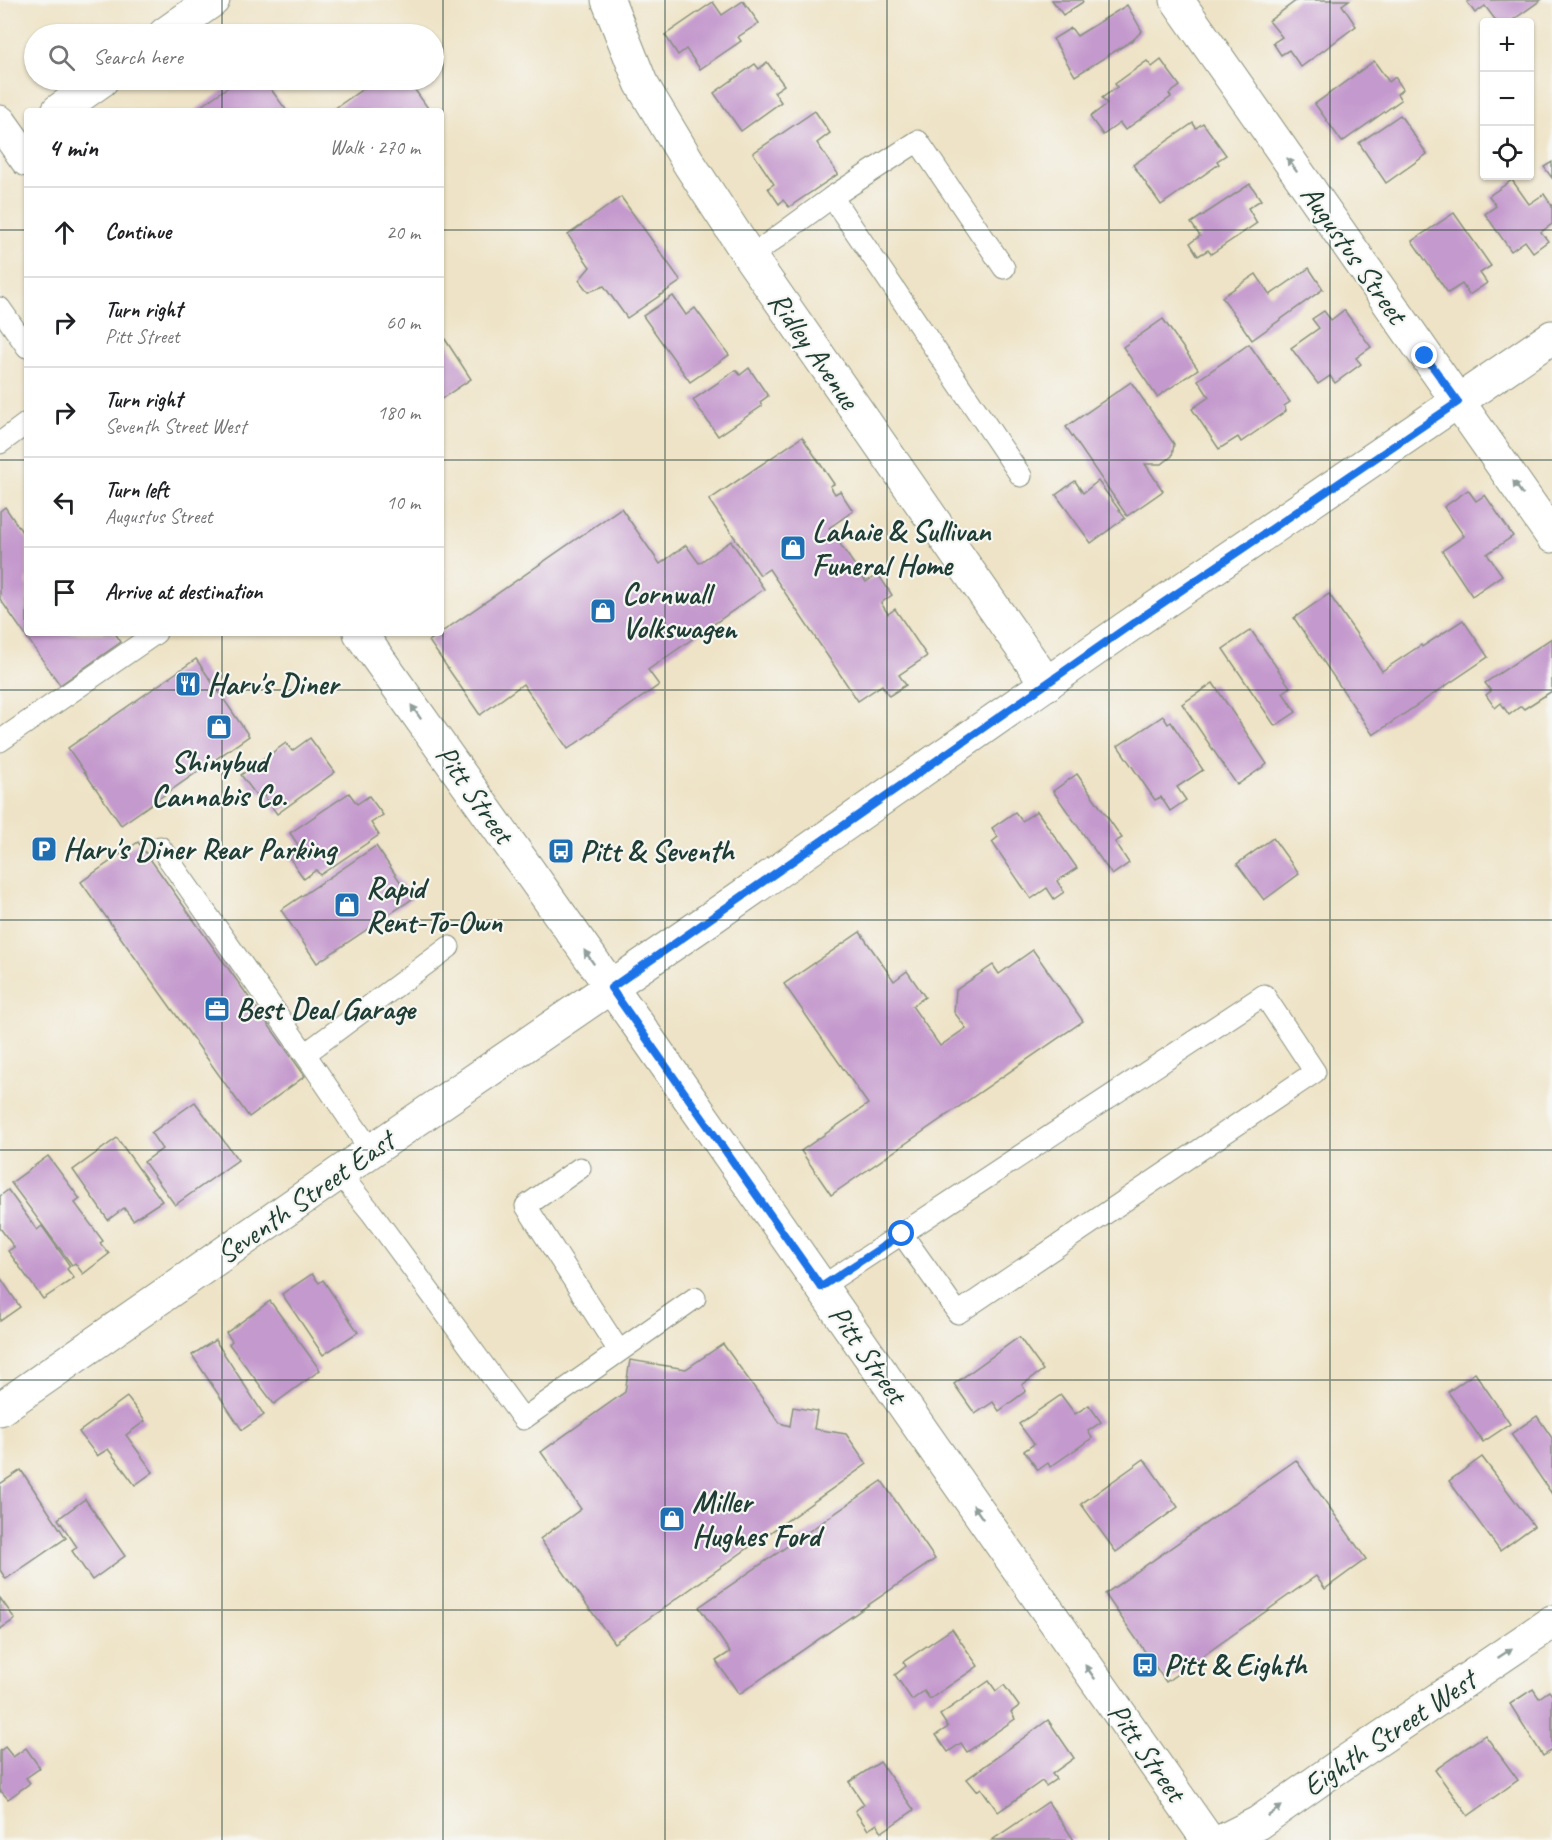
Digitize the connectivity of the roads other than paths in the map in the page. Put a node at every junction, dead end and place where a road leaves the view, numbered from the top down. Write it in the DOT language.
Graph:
graph roads {
  1 [pos="213,0"];
  2 [pos="608,0"];
  3 [pos="1177,0"];
  4 [pos="179,24"];
  5 [pos="88,90"];
  6 [pos="62,108"];
  7 [pos="832,197"];
  8 [pos="750,257"];
  9 [pos="1004,268"];
  10 [pos="0,308"];
  11 [pos="1552,338"];
  12 [pos="24,343"];
  13 [pos="1458,402"];
  14 [pos="24,425"];
  15 [pos="0,443"];
  16 [pos="1021,476"];
  17 [pos="1552,536"];
  18 [pos="152,636"];
  19 [pos="362,636"];
  20 [pos="1047,684"];
  21 [pos="0,741"];
  22 [pos="160,847"];
  23 [pos="449,947"];
  24 [pos="611,988"];
  25 [pos="305,1053"];
  26 [pos="371,1151"];
  27 [pos="580,1168"];
  28 [pos="339,1173"];
  29 [pos="902,1234"];
  30 [pos="821,1287"];
  31 [pos="694,1298"];
  32 [pos="619,1351"];
  33 [pos="0,1409"];
  34 [pos="1552,1622"];
  35 [pos="1208,1840"];
  36 [pos="1224,1840"];
  1 -- 4 [label="street"];
  2 -- 8 [label="street, Ridley Avenue"];
  13 -- 3 [label="street, Augustus Street, one-way"];
  5 -- 6 [label="street"];
  7 -- 8 [label="lane"];
  7 -- 9 [label="lane"];
  7 -- 16 [label="lane"];
  8 -- 20 [label="street, Ridley Avenue"];
  10 -- 12 [label="lane"];
  11 -- 13 [label="street, Seventh Street East"];
  17 -- 13 [label="street, Augustus Street, one-way"];
  13 -- 20 [label="street, Seventh Street East"];
  14 -- 15 [label="lane"];
  18 -- 21 [label="lane"];
  24 -- 19 [label="street, Pitt Street, one-way"];
  20 -- 24 [label="street, Seventh Street East"];
  22 -- 25 [label="lane"];
  23 -- 25 [label="lane"];
  24 -- 26 [label="street, Seventh Street East"];
  24 -- 30 [label="street, Pitt Street"];
  25 -- 26 [label="lane"];
  26 -- 28 [label="street, Seventh Street East"];
  27 -- 32 [label="lane"];
  28 -- 32 [label="lane"];
  28 -- 33 [label="street, Seventh Street East"];
  29 -- 29 [label="lane"];
  29 -- 30 [label="lane"];
  35 -- 30 [label="street, Pitt Street, one-way"];
  31 -- 32 [label="lane"];
  36 -- 34 [label="street, Eighth Street West, one-way"];
}
